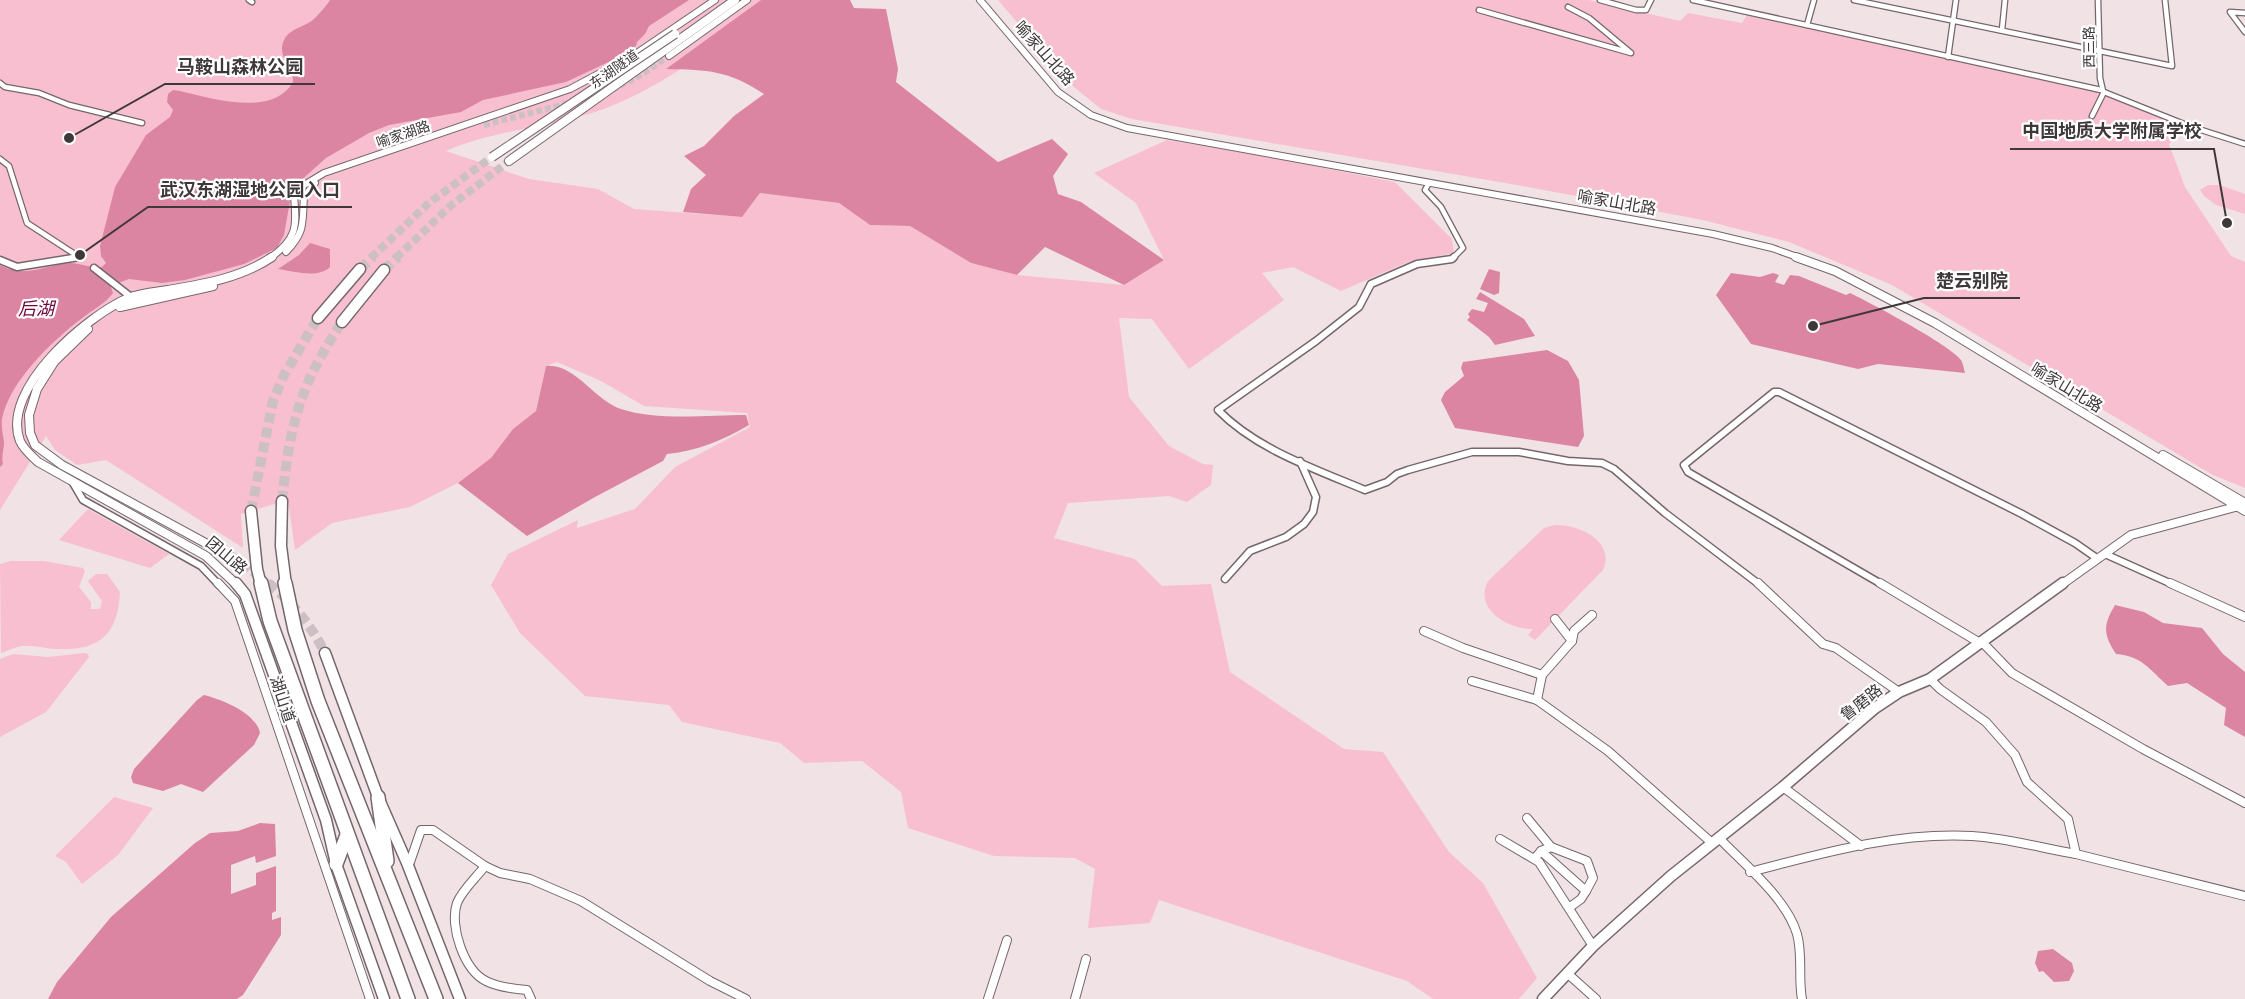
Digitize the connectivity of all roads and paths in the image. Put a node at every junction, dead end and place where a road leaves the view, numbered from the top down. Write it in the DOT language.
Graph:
graph roads {
  1 [pos="717,0"];
  2 [pos="726,0"];
  3 [pos="735,0"];
  4 [pos="745,0"];
  5 [pos="980,0"];
  6 [pos="986,0"];
  7 [pos="1600,0"];
  8 [pos="1651,0"];
  9 [pos="1693,0"];
  10 [pos="1814,0"];
  11 [pos="1854,0"];
  12 [pos="1956,0"];
  13 [pos="2005,0"];
  14 [pos="2098,0"];
  15 [pos="2165,0"];
  16 [pos="1568,6"];
  17 [pos="723,9"];
  18 [pos="1479,10"];
  19 [pos="707,13"];
  20 [pos="2245,13"];
  21 [pos="1953,21"];
  22 [pos="1806,25"];
  23 [pos="2002,30"];
  24 [pos="2245,32"];
  25 [pos="2099,51"];
  26 [pos="669,56"];
  27 [pos="1948,57"];
  28 [pos="0,83"];
  29 [pos="2103,91"];
  30 [pos="2092,116"];
  31 [pos="142,123"];
  32 [pos="484,125"];
  33 [pos="2245,144"];
  34 [pos="492,157"];
  35 [pos="0,159"];
  36 [pos="509,161"];
  37 [pos="1429,183"];
  38 [pos="0,260"];
  39 [pos="94,268"];
  40 [pos="360,269"];
  41 [pos="384,270"];
  42 [pos="133,299"];
  43 [pos="318,318"];
  44 [pos="342,322"];
  45 [pos="1300,461"];
  46 [pos="73,483"];
  47 [pos="282,501"];
  48 [pos="2243,507"];
  49 [pos="252,511"];
  50 [pos="2102,556"];
  51 [pos="233,558"];
  52 [pos="1225,579"];
  53 [pos="1593,615"];
  54 [pos="2245,617"];
  55 [pos="1555,619"];
  56 [pos="1424,631"];
  57 [pos="1572,641"];
  58 [pos="1981,642"];
  59 [pos="326,653"];
  60 [pos="1542,675"];
  61 [pos="1930,679"];
  62 [pos="1473,681"];
  63 [pos="1899,692"];
  64 [pos="1537,700"];
  65 [pos="1783,787"];
  66 [pos="378,797"];
  67 [pos="2245,803"];
  68 [pos="1527,818"];
  69 [pos="1500,839"];
  70 [pos="1716,840"];
  71 [pos="1861,846"];
  72 [pos="1551,847"];
  73 [pos="342,849"];
  74 [pos="1541,850"];
  75 [pos="2076,854"];
  76 [pos="1535,858"];
  77 [pos="407,862"];
  78 [pos="336,864"];
  79 [pos="485,866"];
  80 [pos="1750,872"];
  81 [pos="390,876"];
  82 [pos="1586,891"];
  83 [pos="2245,896"];
  84 [pos="1570,907"];
  85 [pos="1007,940"];
  86 [pos="1593,946"];
  87 [pos="1086,959"];
  88 [pos="1567,973"];
  89 [pos="370,999"];
  90 [pos="384,999"];
  91 [pos="408,999"];
  92 [pos="436,999"];
  93 [pos="460,999"];
  94 [pos="531,999"];
  95 [pos="746,999"];
  96 [pos="988,999"];
  97 [pos="1075,999"];
  98 [pos="1543,999"];
  99 [pos="1596,999"];
  100 [pos="1802,999"];
  1 -- 19 [label="main road"];
  1 -- 42 [label="main road, 喻家湖路"];
  2 -- 19 [label="highway, 东湖隧道"];
  3 -- 17 [label="highway, 东湖隧道"];
  4 -- 17 [label="main road"];
  4 -- 26 [label="main road"];
  5 -- 37 [label="main road, 喻家山北路"];
  6 -- 48 [label="main road, 喻家山北路"];
  7 -- 8 [label="street"];
  9 -- 22 [label="street"];
  10 -- 22 [label="street"];
  11 -- 21 [label="street"];
  12 -- 21 [label="street"];
  13 -- 23 [label="street"];
  14 -- 25 [label="street, 西三路"];
  15 -- 25 [label="street"];
  16 -- 18 [label="street"];
  17 -- 36 [label="highway, 东湖隧道"];
  19 -- 34 [label="highway, 东湖隧道, bridge"];
  20 -- 24 [label="street"];
  21 -- 23 [label="street"];
  21 -- 27 [label="street"];
  22 -- 27 [label="street"];
  23 -- 25 [label="street"];
  25 -- 29 [label="street, 西三路"];
  27 -- 29 [label="street"];
  28 -- 31 [label="street"];
  29 -- 30 [label="street"];
  29 -- 33 [label="street"];
  32 -- 42 [label="main road, 喻家湖路"];
  35 -- 38 [label="street"];
  37 -- 45 [label="street"];
  37 -- 48 [label="main road, 喻家山北路"];
  39 -- 42 [label="street"];
  40 -- 43 [label="highway"];
  41 -- 44 [label="highway"];
  42 -- 46 [label="main road, 团山路"];
  42 -- 51 [label="main road, 团山路"];
  45 -- 52 [label="street"];
  45 -- 63 [label="street"];
  46 -- 73 [label="main road, 团山路"];
  46 -- 89 [label="street, 湖山道"];
  47 -- 81 [label="highway"];
  48 -- 50 [label="main road, 鲁磨路"];
  49 -- 73 [label="highway, 团山路"];
  50 -- 54 [label="street"];
  50 -- 58 [label="main road, 鲁磨路"];
  50 -- 58 [label="street"];
  53 -- 57 [label="street"];
  55 -- 57 [label="street"];
  56 -- 60 [label="street"];
  57 -- 60 [label="street"];
  58 -- 61 [label="main road, 鲁磨路"];
  58 -- 67 [label="street"];
  59 -- 66 [label="main road"];
  60 -- 64 [label="street"];
  61 -- 63 [label="main road, 鲁磨路"];
  61 -- 75 [label="street"];
  62 -- 64 [label="street"];
  63 -- 65 [label="main road, 鲁磨路"];
  64 -- 70 [label="street"];
  65 -- 70 [label="main road, 鲁磨路"];
  65 -- 71 [label="street"];
  66 -- 77 [label="main road"];
  66 -- 81 [label="highway"];
  68 -- 72 [label="street"];
  69 -- 76 [label="street"];
  70 -- 80 [label="street"];
  70 -- 86 [label="main road, 鲁磨路"];
  71 -- 75 [label="street"];
  71 -- 80 [label="street"];
  72 -- 74 [label="street"];
  72 -- 82 [label="street"];
  73 -- 78 [label="highway"];
  73 -- 91 [label="highway, 团山路"];
  74 -- 76 [label="street"];
  74 -- 82 [label="street"];
  75 -- 83 [label="street"];
  76 -- 84 [label="street"];
  77 -- 79 [label="street"];
  77 -- 93 [label="main road"];
  78 -- 90 [label="main road"];
  79 -- 94 [label="street"];
  79 -- 95 [label="street"];
  80 -- 100 [label="street"];
  81 -- 92 [label="highway"];
  82 -- 84 [label="street"];
  84 -- 86 [label="street"];
  85 -- 96 [label="street"];
  86 -- 88 [label="main road, 鲁磨路"];
  87 -- 97 [label="street"];
  88 -- 98 [label="main road, 鲁磨路"];
  88 -- 99 [label="street"];
}
